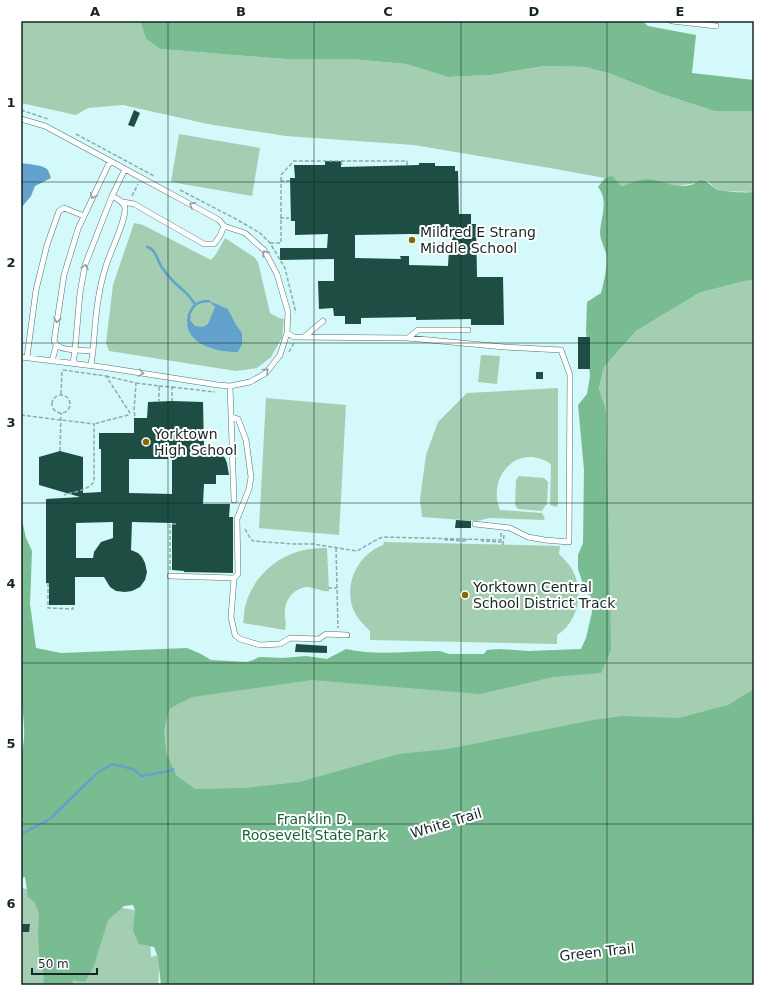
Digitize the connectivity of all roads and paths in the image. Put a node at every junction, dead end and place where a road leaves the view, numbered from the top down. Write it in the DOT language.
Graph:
graph roads {
  1 [pos="672,21"];
  2 [pos="716,26"];
  3 [pos="21,119"];
  4 [pos="110,160"];
  5 [pos="341,161"];
  6 [pos="342,166"];
  7 [pos="407,166"];
  8 [pos="125,169"];
  9 [pos="281,181"];
  10 [pos="290,181"];
  11 [pos="138,184"];
  12 [pos="112,196"];
  13 [pos="132,196"];
  14 [pos="123,202"];
  15 [pos="84,216"];
  16 [pos="280,218"];
  17 [pos="289,218"];
  18 [pos="224,226"];
  19 [pos="270,243"];
  20 [pos="323,321"];
  21 [pos="468,330"];
  22 [pos="287,333"];
  23 [pos="304,338"];
  24 [pos="408,338"];
  25 [pos="297,342"];
  26 [pos="56,346"];
  27 [pos="75,350"];
  28 [pos="93,351"];
  29 [pos="24,357"];
  30 [pos="287,357"];
  31 [pos="52,361"];
  32 [pos="73,363"];
  33 [pos="91,366"];
  34 [pos="106,376"];
  35 [pos="136,383"];
  36 [pos="159,386"];
  37 [pos="230,386"];
  38 [pos="172,387"];
  39 [pos="230,392"];
  40 [pos="61,394"];
  41 [pos="159,401"];
  42 [pos="172,401"];
  43 [pos="134,410"];
  44 [pos="61,413"];
  45 [pos="130,413"];
  46 [pos="21,415"];
  47 [pos="135,418"];
  48 [pos="232,418"];
  49 [pos="60,419"];
  50 [pos="94,424"];
  51 [pos="60,451"];
  52 [pos="64,494"];
  53 [pos="234,500"];
  54 [pos="176,524"];
  55 [pos="475,524"];
  56 [pos="244,528"];
  57 [pos="482,539"];
  58 [pos="501,540"];
  59 [pos="504,545"];
  60 [pos="336,548"];
  61 [pos="170,576"];
  62 [pos="234,578"];
  63 [pos="48,583"];
  64 [pos="328,588"];
  65 [pos="337,588"];
  66 [pos="72,605"];
  67 [pos="338,634"];
  68 [pos="347,635"];
  69 [pos="754,718"];
  70 [pos="754,929"];
  71 [pos="203,985"];
  72 [pos="439,985"];
  1 -- 2 [label="lane"];
  3 -- 4 [label="lane"];
  4 -- 8 [label="lane"];
  4 -- 15 [label="lane, one-way"];
  5 -- 6 [label="path"];
  5 -- 7 [label="path"];
  5 -- 9 [label="path"];
  8 -- 12 [label="lane"];
  18 -- 8 [label="lane, one-way"];
  9 -- 10 [label="path"];
  9 -- 16 [label="path"];
  11 -- 13 [label="path"];
  12 -- 14 [label="lane"];
  27 -- 12 [label="lane, one-way"];
  14 -- 18 [label="lane"];
  14 -- 28 [label="lane"];
  15 -- 26 [label="lane, one-way"];
  15 -- 29 [label="lane"];
  16 -- 17 [label="path"];
  16 -- 19 [label="path"];
  22 -- 18 [label="lane, one-way"];
  20 -- 23 [label="lane"];
  21 -- 24 [label="lane"];
  22 -- 23 [label="lane"];
  37 -- 22 [label="lane, one-way"];
  23 -- 24 [label="lane"];
  24 -- 55 [label="lane"];
  25 -- 30 [label="path"];
  26 -- 27 [label="lane"];
  26 -- 31 [label="lane"];
  27 -- 28 [label="lane"];
  27 -- 32 [label="lane"];
  28 -- 33 [label="lane"];
  29 -- 31 [label="lane"];
  31 -- 32 [label="lane"];
  32 -- 33 [label="lane"];
  33 -- 37 [label="lane, one-way"];
  34 -- 35 [label="path"];
  34 -- 40 [label="path"];
  34 -- 45 [label="path"];
  35 -- 36 [label="path"];
  35 -- 43 [label="path"];
  36 -- 38 [label="path"];
  36 -- 41 [label="path"];
  37 -- 39 [label="lane"];
  38 -- 39 [label="path"];
  38 -- 42 [label="path"];
  39 -- 48 [label="lane"];
  40 -- 44 [label="path"];
  40 -- 44 [label="path"];
  43 -- 45 [label="path"];
  43 -- 47 [label="path"];
  44 -- 49 [label="path"];
  45 -- 50 [label="path"];
  46 -- 49 [label="path"];
  48 -- 53 [label="lane"];
  48 -- 62 [label="lane"];
  49 -- 50 [label="path"];
  49 -- 51 [label="path"];
  50 -- 52 [label="path"];
  54 -- 61 [label="path"];
  56 -- 60 [label="path"];
  57 -- 58 [label="path"];
  57 -- 59 [label="path"];
  57 -- 60 [label="path"];
  60 -- 65 [label="path"];
  61 -- 62 [label="lane"];
  62 -- 67 [label="lane"];
  63 -- 66 [label="path"];
  64 -- 65 [label="path"];
  65 -- 67 [label="path"];
  67 -- 68 [label="lane"];
  69 -- 71 [label="path, White Trail"];
  70 -- 72 [label="path, Green Trail"];
}
